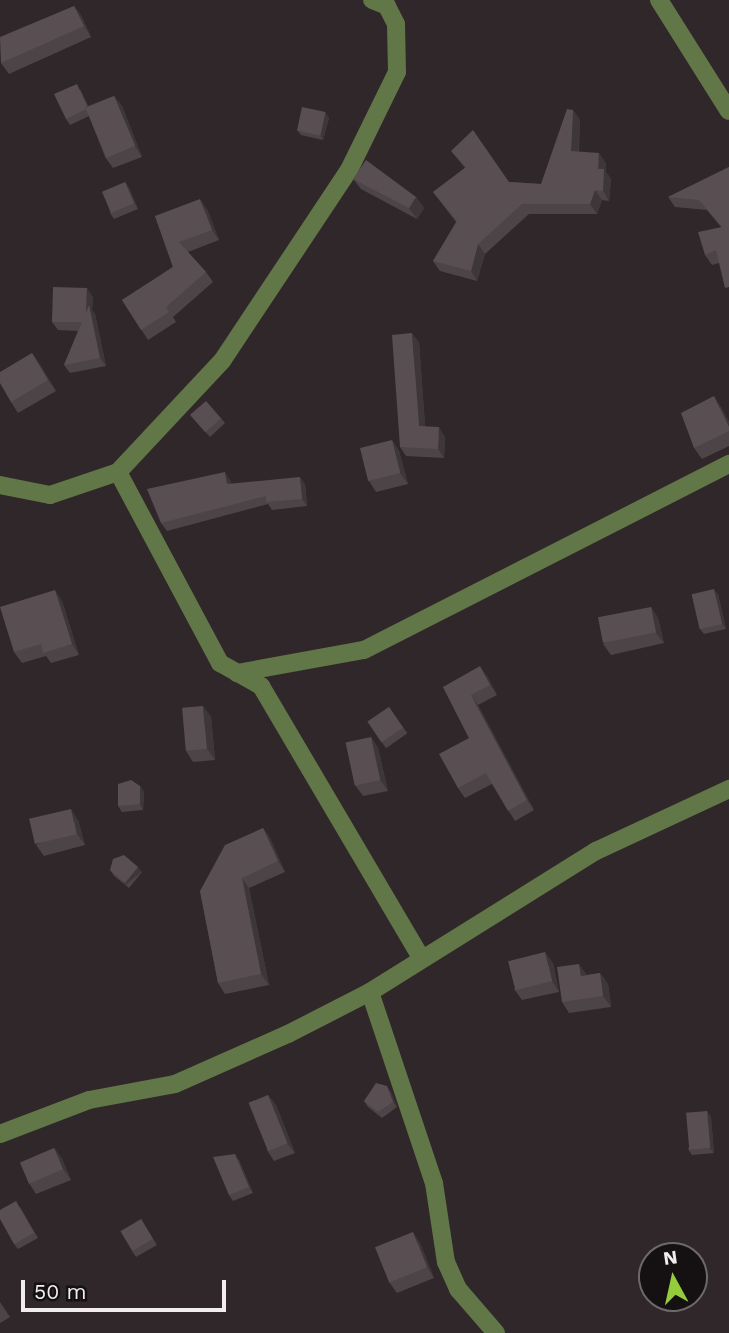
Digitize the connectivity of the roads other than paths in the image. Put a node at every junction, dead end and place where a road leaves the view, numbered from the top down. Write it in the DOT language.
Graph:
graph roads {
  1 [pos="372,0"];
  2 [pos="667,3"];
  3 [pos="729,111"];
  4 [pos="729,464"];
  5 [pos="118,472"];
  6 [pos="0,485"];
  7 [pos="235,674"];
  8 [pos="729,789"];
  9 [pos="421,958"];
  10 [pos="370,992"];
  11 [pos="0,1134"];
  12 [pos="496,1333"];
  1 -- 5 [label="street"];
  2 -- 3 [label="street"];
  4 -- 7 [label="street"];
  5 -- 6 [label="street"];
  5 -- 7 [label="street"];
  7 -- 9 [label="street"];
  8 -- 9 [label="street"];
  9 -- 10 [label="street"];
  10 -- 11 [label="street"];
  10 -- 12 [label="street"];
}
